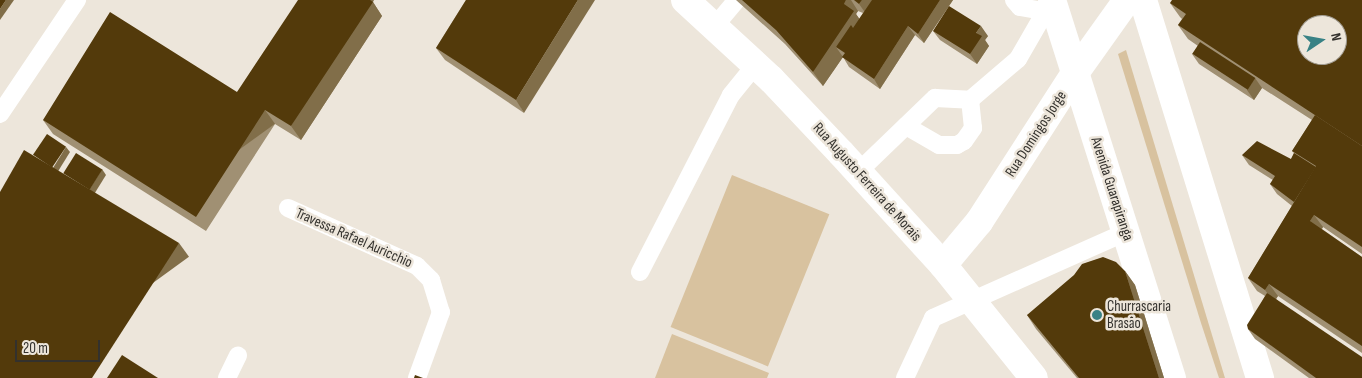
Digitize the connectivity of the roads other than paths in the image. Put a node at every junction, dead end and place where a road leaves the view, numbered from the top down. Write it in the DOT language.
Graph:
graph roads {
  1 [pos="77,0"];
  2 [pos="685,0"];
  3 [pos="737,0"];
  4 [pos="1014,0"];
  5 [pos="1127,0"];
  6 [pos="1143,0"];
  7 [pos="1051,8"];
  8 [pos="714,27"];
  9 [pos="755,65"];
  10 [pos="1075,73"];
  11 [pos="970,100"];
  12 [pos="0,114"];
  13 [pos="906,126"];
  14 [pos="858,172"];
  15 [pos="288,208"];
  16 [pos="1126,232"];
  17 [pos="943,265"];
  18 [pos="640,272"];
  19 [pos="971,300"];
  20 [pos="238,355"];
  21 [pos="227,378"];
  22 [pos="416,378"];
  23 [pos="905,378"];
  24 [pos="1034,378"];
  25 [pos="1172,378"];
  26 [pos="1260,378"];
  1 -- 12 [label="lane"];
  2 -- 8 [label="street, Rua Augusto Ferreira de Morais"];
  3 -- 8 [label="lane"];
  4 -- 7 [label="lane"];
  5 -- 10 [label="street, Rua Domingos Jorge"];
  6 -- 26 [label="street"];
  7 -- 10 [label="street, Avenida Guarapiranga"];
  7 -- 11 [label="lane"];
  8 -- 9 [label="street, Rua Augusto Ferreira de Morais"];
  9 -- 14 [label="street, Rua Augusto Ferreira de Morais"];
  9 -- 18 [label="lane"];
  10 -- 16 [label="street, Avenida Guarapiranga"];
  10 -- 17 [label="street, Rua Domingos Jorge"];
  11 -- 13 [label="lane"];
  11 -- 13 [label="lane"];
  13 -- 14 [label="lane"];
  14 -- 17 [label="street, Rua Augusto Ferreira de Morais"];
  15 -- 22 [label="lane, Travessa Rafael Auricchio"];
  16 -- 19 [label="lane"];
  16 -- 25 [label="street, Avenida Guarapiranga"];
  17 -- 19 [label="street, Rua Augusto Ferreira de Morais"];
  19 -- 23 [label="lane"];
  19 -- 24 [label="street, Rua Augusto Ferreira de Morais"];
  20 -- 21 [label="lane"];
}
